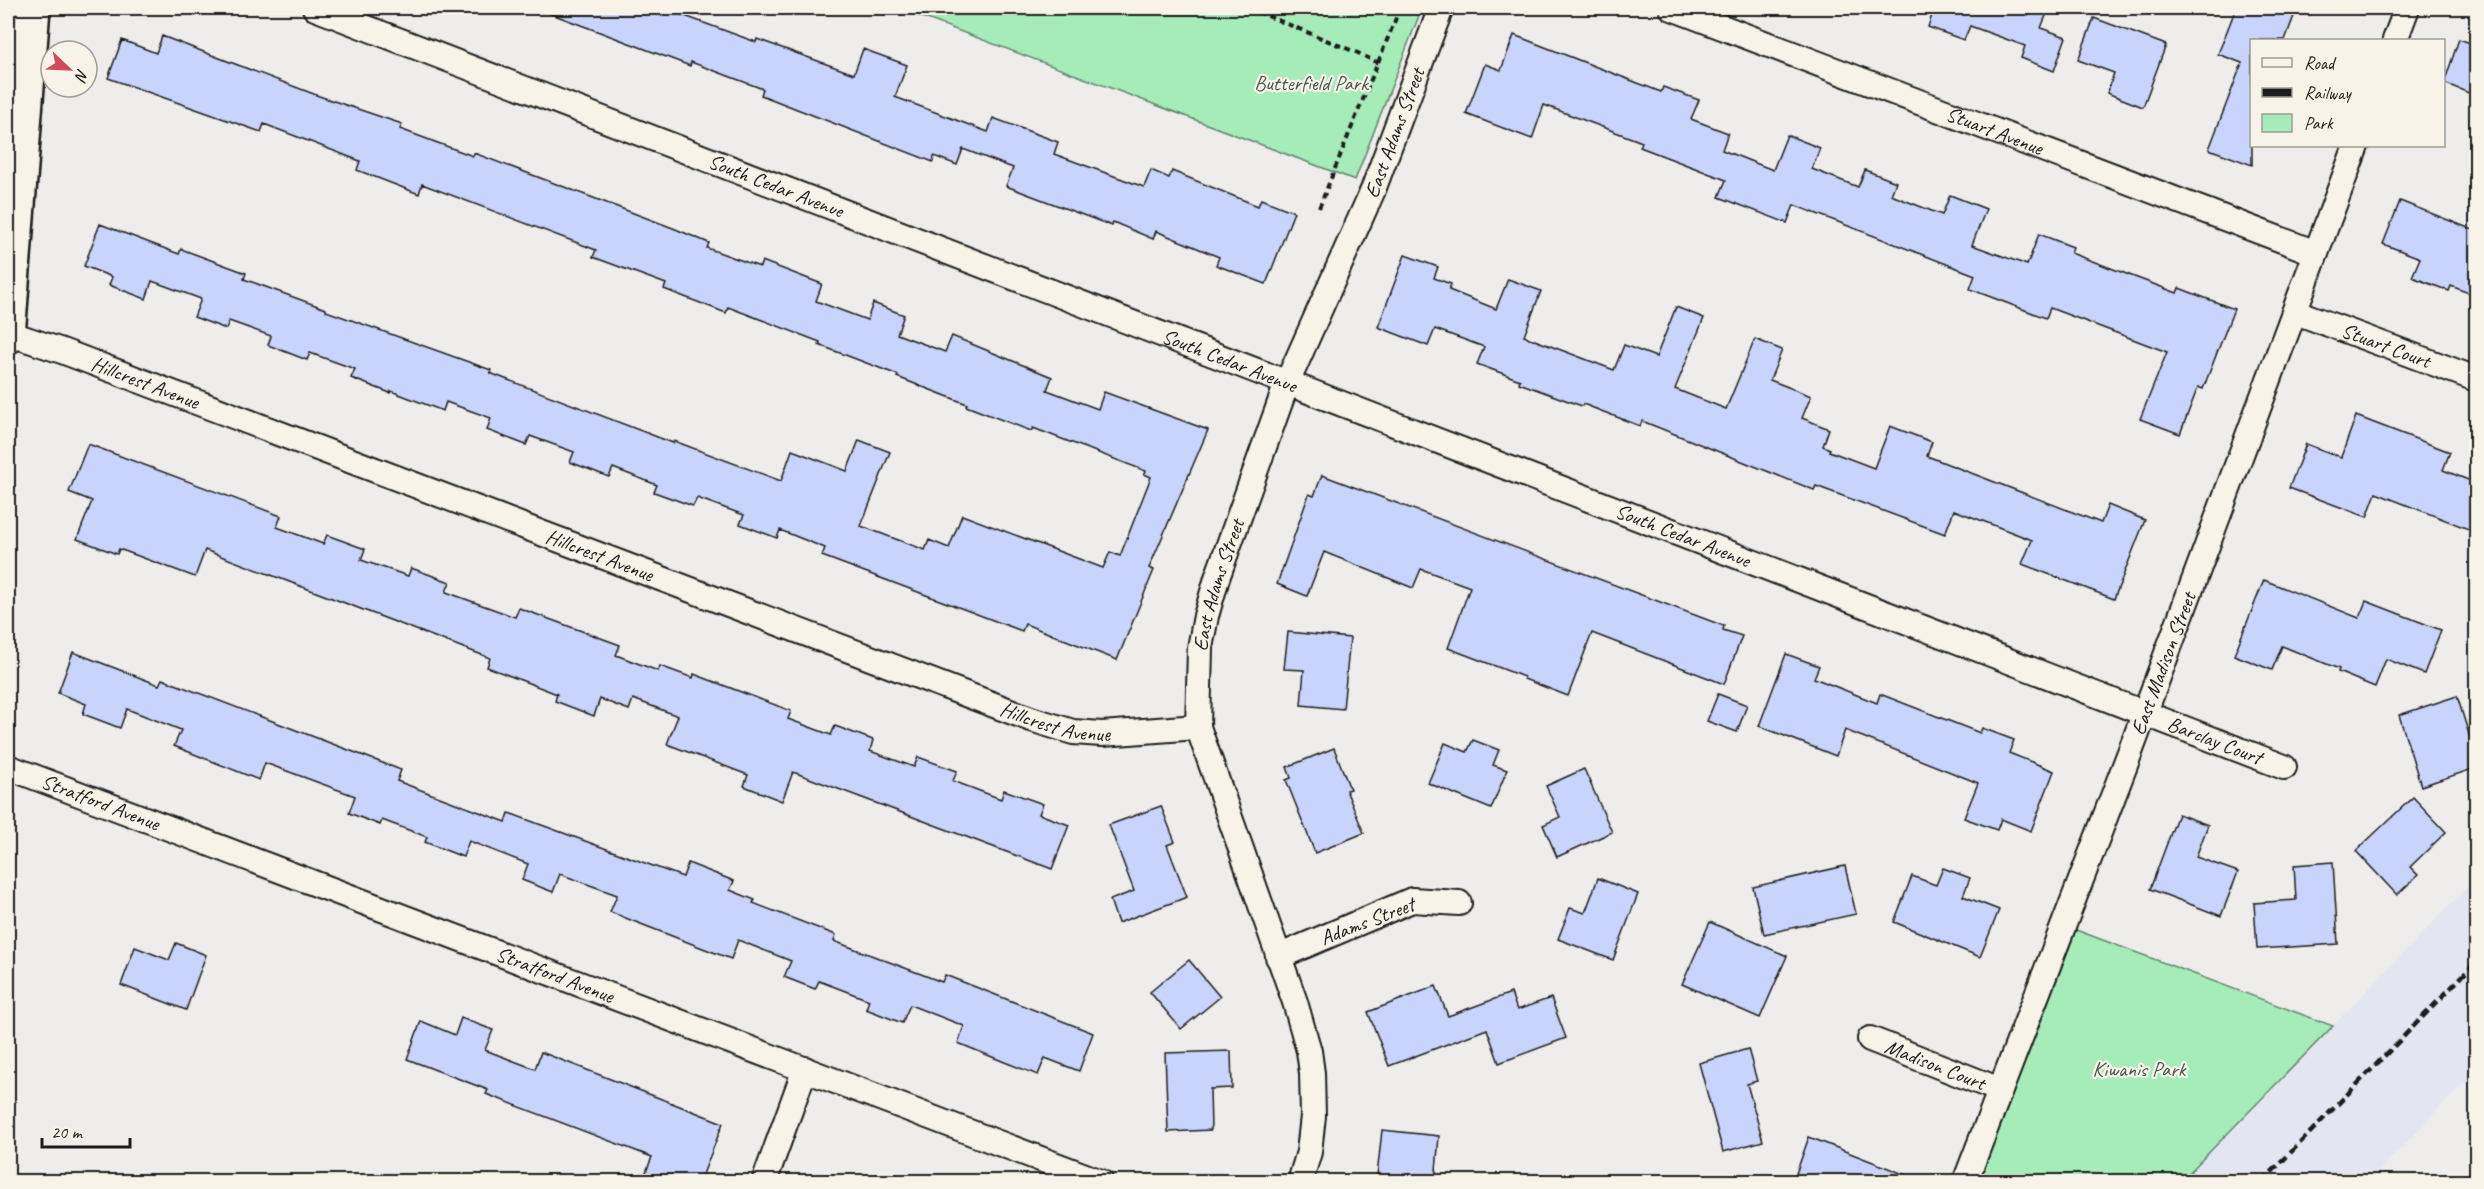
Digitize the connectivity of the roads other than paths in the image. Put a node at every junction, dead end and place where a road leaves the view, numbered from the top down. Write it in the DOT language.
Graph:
graph roads {
  1 [pos="33,8"];
  2 [pos="315,8"];
  3 [pos="1441,8"];
  4 [pos="1672,8"];
  5 [pos="2407,8"];
  6 [pos="2395,39"];
  7 [pos="2356,147"];
  8 [pos="13,194"];
  9 [pos="2316,253"];
  10 [pos="2296,312"];
  11 [pos="8,335"];
  12 [pos="2476,379"];
  13 [pos="1287,383"];
  14 [pos="2144,714"];
  15 [pos="1198,727"];
  16 [pos="2284,767"];
  17 [pos="8,768"];
  18 [pos="1458,903"];
  19 [pos="1278,957"];
  20 [pos="1870,1039"];
  21 [pos="805,1069"];
  22 [pos="2000,1090"];
  23 [pos="764,1182"];
  24 [pos="1101,1182"];
  25 [pos="1300,1182"];
  26 [pos="1965,1182"];
  1 -- 8 [label="main road"];
  2 -- 13 [label="street, South Cedar Avenue"];
  3 -- 13 [label="street, East Adams Street"];
  4 -- 9 [label="street, Stuart Avenue"];
  5 -- 6 [label="street"];
  7 -- 9 [label="street, East Madison Street"];
  8 -- 11 [label="main road"];
  9 -- 10 [label="street, East Madison Street"];
  10 -- 12 [label="street, Stuart Court"];
  10 -- 14 [label="street, East Madison Street"];
  11 -- 15 [label="street, Hillcrest Avenue"];
  13 -- 14 [label="street, South Cedar Avenue"];
  13 -- 15 [label="street, East Adams Street"];
  14 -- 16 [label="street, Barclay Court"];
  14 -- 22 [label="street, East Madison Street"];
  15 -- 19 [label="street, East Adams Street"];
  17 -- 21 [label="street, Stratford Avenue"];
  18 -- 19 [label="street, Adams Street"];
  19 -- 25 [label="street, East Adams Street"];
  20 -- 22 [label="street, Madison Court"];
  21 -- 23 [label="street"];
  21 -- 24 [label="street, Stratford Avenue"];
  22 -- 26 [label="street, East Madison Street"];
}
